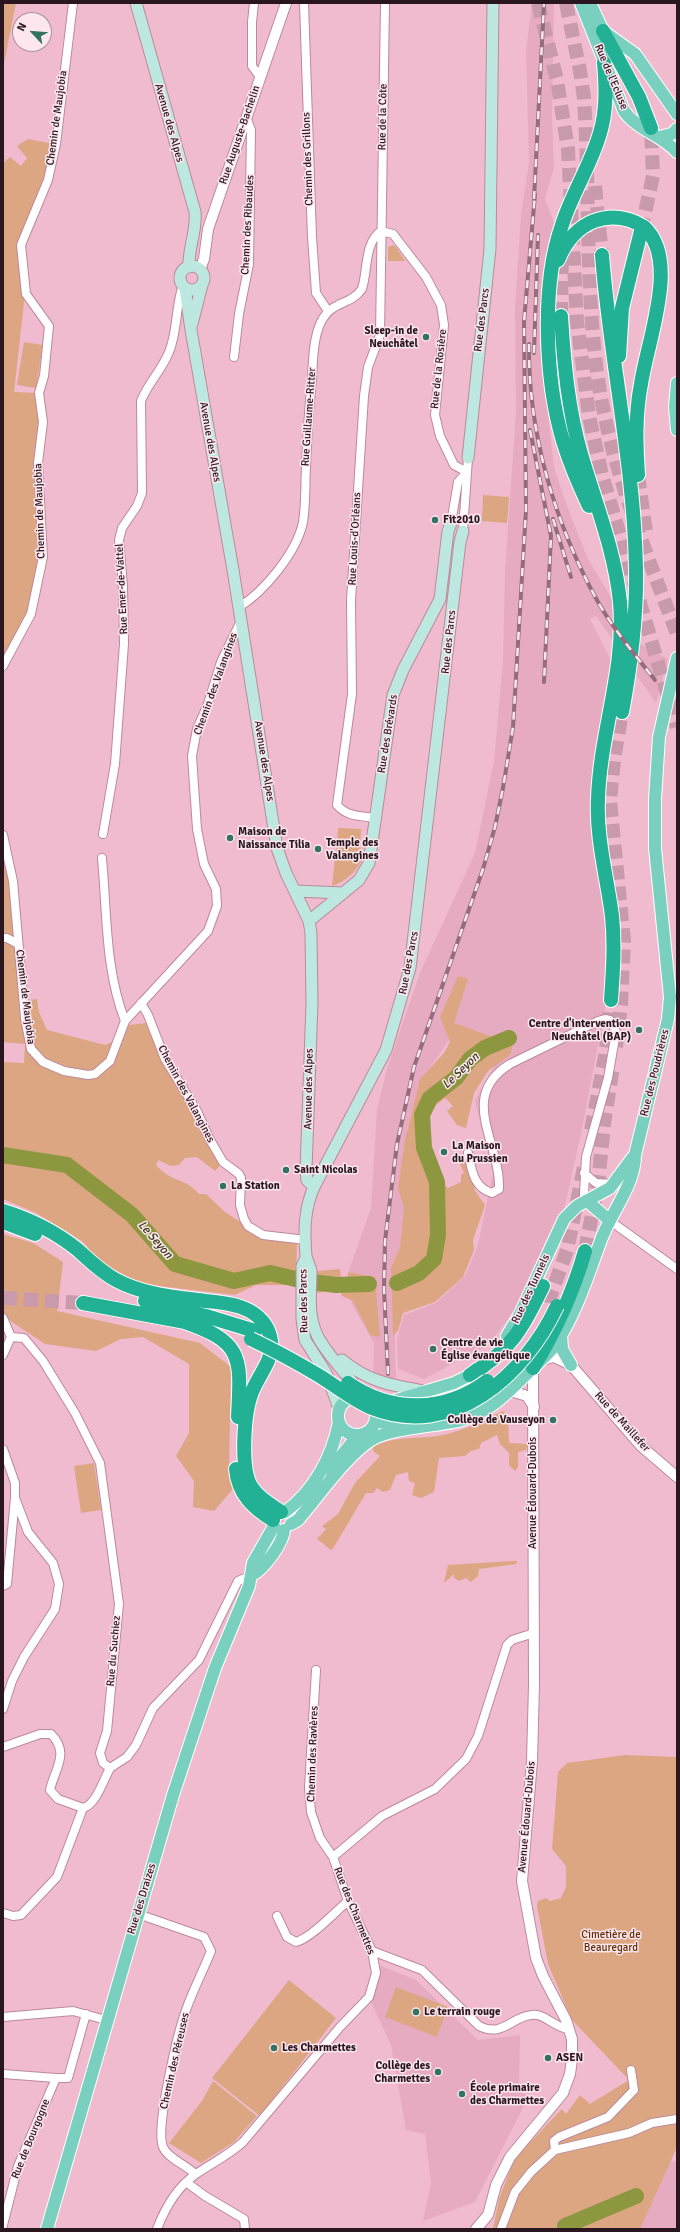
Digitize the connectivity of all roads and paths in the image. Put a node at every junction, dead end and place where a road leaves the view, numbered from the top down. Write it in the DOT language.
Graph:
graph roads {
  1 [pos="72,3"];
  2 [pos="136,3"];
  3 [pos="254,3"];
  4 [pos="286,3"];
  5 [pos="304,3"];
  6 [pos="385,3"];
  7 [pos="493,3"];
  8 [pos="581,3"];
  9 [pos="590,3"];
  10 [pos="603,31"];
  11 [pos="604,63"];
  12 [pos="260,77"];
  13 [pos="677,114"];
  14 [pos="246,117"];
  15 [pos="677,129"];
  16 [pos="655,133"];
  17 [pos="677,152"];
  18 [pos="381,231"];
  19 [pos="641,231"];
  20 [pos="602,255"];
  21 [pos="194,268"];
  22 [pos="551,282"];
  23 [pos="202,285"];
  24 [pos="184,287"];
  25 [pos="328,311"];
  26 [pos="561,316"];
  27 [pos="191,330"];
  28 [pos="234,357"];
  29 [pos="677,383"];
  30 [pos="620,410"];
  31 [pos="677,430"];
  32 [pos="468,458"];
  33 [pos="467,472"];
  34 [pos="638,475"];
  35 [pos="464,517"];
  36 [pos="451,523"];
  37 [pos="463,531"];
  38 [pos="607,544"];
  39 [pos="239,607"];
  40 [pos="241,621"];
  41 [pos="677,658"];
  42 [pos="3,666"];
  43 [pos="622,712"];
  44 [pos="377,818"];
  45 [pos="103,834"];
  46 [pos="3,835"];
  47 [pos="102,858"];
  48 [pos="295,891"];
  49 [pos="343,893"];
  50 [pos="309,921"];
  51 [pos="3,938"];
  52 [pos="18,944"];
  53 [pos="611,1000"];
  54 [pos="141,1003"];
  55 [pos="125,1022"];
  56 [pos="468,1153"];
  57 [pos="635,1155"];
  58 [pos="584,1173"];
  59 [pos="614,1184"];
  60 [pos="314,1186"];
  61 [pos="587,1201"];
  62 [pos="3,1211"];
  63 [pos="609,1220"];
  64 [pos="3,1222"];
  65 [pos="306,1240"];
  66 [pos="585,1250"];
  67 [pos="677,1269"];
  68 [pos="543,1286"];
  69 [pos="306,1290"];
  70 [pos="83,1303"];
  71 [pos="552,1305"];
  72 [pos="3,1318"];
  73 [pos="182,1321"];
  74 [pos="561,1334"];
  75 [pos="253,1335"];
  76 [pos="10,1337"];
  77 [pos="326,1350"];
  78 [pos="3,1355"];
  79 [pos="538,1364"];
  80 [pos="571,1364"];
  81 [pos="470,1375"];
  82 [pos="424,1391"];
  83 [pos="511,1391"];
  84 [pos="362,1397"];
  85 [pos="374,1405"];
  86 [pos="534,1407"];
  87 [pos="340,1408"];
  88 [pos="339,1422"];
  89 [pos="376,1422"];
  90 [pos="429,1426"];
  91 [pos="358,1435"];
  92 [pos="3,1449"];
  93 [pos="677,1476"];
  94 [pos="331,1481"];
  95 [pos="15,1498"];
  96 [pos="281,1521"];
  97 [pos="252,1575"];
  98 [pos="3,1586"];
  99 [pos="534,1633"];
  100 [pos="316,1670"];
  101 [pos="3,1709"];
  102 [pos="3,1747"];
  103 [pos="110,1768"];
  104 [pos="82,1808"];
  105 [pos="333,1857"];
  106 [pos="348,1901"];
  107 [pos="3,1913"];
  108 [pos="138,1914"];
  109 [pos="277,1916"];
  110 [pos="372,1950"];
  111 [pos="86,2014"];
  112 [pos="3,2018"];
  113 [pos="106,2020"];
  114 [pos="569,2029"];
  115 [pos="631,2070"];
  116 [pos="3,2074"];
  117 [pos="56,2078"];
  118 [pos="677,2119"];
  119 [pos="555,2150"];
  120 [pos="195,2174"];
  121 [pos="186,2182"];
  122 [pos="3,2225"];
  123 [pos="47,2229"];
  124 [pos="157,2229"];
  125 [pos="245,2229"];
  126 [pos="477,2229"];
  127 [pos="501,2229"];
  1 -- 42 [label="street, Chemin de Maujobia"];
  2 -- 21 [label="main road, Avenue des Alpes"];
  3 -- 12 [label="street"];
  4 -- 12 [label="street, Rue Auguste-Bachelin"];
  5 -- 25 [label="street, Chemin des Grillons"];
  6 -- 18 [label="street, Rue de la Côte"];
  7 -- 32 [label="main road, Rue des Parcs"];
  8 -- 11 [label="main road, Rue de l'Ecluse"];
  9 -- 10 [label="main road, Rue de l'Ecluse"];
  10 -- 13 [label="main road, Rue de l'Ecluse"];
  10 -- 16 [label="highway"];
  11 -- 16 [label="main road, Rue de l'Ecluse"];
  11 -- 22 [label="highway"];
  12 -- 14 [label="street, Rue Auguste-Bachelin"];
  14 -- 21 [label="street, Rue Auguste-Bachelin"];
  14 -- 28 [label="street, Chemin des Ribaudes"];
  15 -- 16 [label="main road"];
  16 -- 17 [label="main road, Rue de l'Ecluse"];
  18 -- 25 [label="street"];
  18 -- 33 [label="street, Rue de la Rosière"];
  18 -- 44 [label="street, Rue Louis-d'Orléans"];
  19 -- 30 [label="highway"];
  20 -- 30 [label="highway"];
  21 -- 23 [label="main road"];
  21 -- 24 [label="main road"];
  22 -- 34 [label="highway"];
  22 -- 38 [label="highway"];
  23 -- 24 [label="main road"];
  23 -- 27 [label="main road, Avenue des Alpes"];
  24 -- 27 [label="main road, Avenue des Alpes"];
  24 -- 45 [label="street, Rue Emer-de-Vattel"];
  25 -- 39 [label="street, Rue Guillaume-Ritter"];
  26 -- 38 [label="highway"];
  27 -- 39 [label="main road, Avenue des Alpes"];
  29 -- 31 [label="main road"];
  30 -- 43 [label="highway"];
  32 -- 33 [label="street, Rue des Parcs"];
  33 -- 35 [label="street, Rue des Parcs"];
  33 -- 36 [label="street"];
  35 -- 36 [label="street"];
  35 -- 37 [label="street, Rue des Parcs"];
  36 -- 44 [label="main road, Rue des Brévards"];
  37 -- 60 [label="main road, Rue des Parcs"];
  38 -- 53 [label="highway"];
  39 -- 40 [label="main road, Avenue des Alpes"];
  40 -- 48 [label="main road, Avenue des Alpes"];
  40 -- 54 [label="street, Chemin des Valangines"];
  41 -- 57 [label="main road, Rue des Poudrières"];
  44 -- 49 [label="main road, Rue des Brévards"];
  46 -- 52 [label="street, Chemin de Maujobia"];
  47 -- 55 [label="street"];
  48 -- 49 [label="main road"];
  48 -- 50 [label="main road, Avenue des Alpes"];
  49 -- 50 [label="main road, Rue des Brévards"];
  50 -- 60 [label="main road, Avenue des Alpes"];
  51 -- 52 [label="street"];
  52 -- 55 [label="street, Chemin de Maujobia"];
  54 -- 55 [label="street, Chemin de Maujobia"];
  54 -- 65 [label="street, Chemin des Valangines"];
  56 -- 58 [label="street"];
  57 -- 59 [label="main road, Rue des Tunnels"];
  57 -- 63 [label="main road, Rue des Poudrières"];
  58 -- 59 [label="street"];
  58 -- 61 [label="street"];
  59 -- 61 [label="main road, Rue des Tunnels"];
  60 -- 65 [label="main road, Rue des Parcs"];
  61 -- 63 [label="main road"];
  61 -- 81 [label="main road, Rue des Tunnels"];
  62 -- 96 [label="highway"];
  63 -- 67 [label="street"];
  63 -- 74 [label="main road, Rue des Poudrières"];
  64 -- 75 [label="highway"];
  65 -- 69 [label="main road, Rue des Parcs"];
  66 -- 79 [label="highway"];
  68 -- 81 [label="highway"];
  69 -- 77 [label="main road, Rue des Parcs"];
  69 -- 87 [label="main road, Rue des Parcs"];
  70 -- 73 [label="highway"];
  71 -- 75 [label="highway, bridge"];
  72 -- 76 [label="street"];
  73 -- 75 [label="highway"];
  73 -- 96 [label="highway"];
  74 -- 79 [label="main road, Rue des Poudrières"];
  74 -- 80 [label="main road"];
  76 -- 78 [label="street"];
  76 -- 103 [label="street, Rue du Suchiez"];
  77 -- 82 [label="main road, Rue des Parcs"];
  77 -- 84 [label="main road, Rue des Parcs"];
  79 -- 80 [label="street"];
  79 -- 83 [label="main road"];
  79 -- 86 [label="street, Avenue Édouard-Dubois"];
  80 -- 93 [label="street, Rue de Maillefer"];
  81 -- 82 [label="main road"];
  82 -- 85 [label="main road"];
  82 -- 90 [label="main road"];
  83 -- 86 [label="street"];
  83 -- 90 [label="main road"];
  84 -- 85 [label="main road"];
  84 -- 87 [label="main road"];
  85 -- 89 [label="main road"];
  86 -- 99 [label="street, Avenue Édouard-Dubois"];
  87 -- 88 [label="main road"];
  88 -- 91 [label="main road"];
  88 -- 96 [label="main road"];
  89 -- 90 [label="main road"];
  89 -- 91 [label="main road"];
  90 -- 94 [label="main road"];
  91 -- 94 [label="main road"];
  92 -- 95 [label="street"];
  94 -- 96 [label="main road"];
  95 -- 98 [label="street"];
  95 -- 101 [label="street"];
  96 -- 97 [label="main road, Rue des Draizes"];
  97 -- 103 [label="street"];
  97 -- 108 [label="main road, Rue des Draizes"];
  99 -- 105 [label="street, Rue des Charmettes"];
  99 -- 114 [label="street, Avenue Édouard-Dubois"];
  100 -- 105 [label="street, Chemin des Ravières"];
  102 -- 104 [label="street"];
  103 -- 104 [label="street"];
  104 -- 107 [label="street"];
  105 -- 106 [label="street, Rue des Charmettes"];
  106 -- 109 [label="street"];
  106 -- 110 [label="street, Rue des Charmettes"];
  108 -- 113 [label="main road, Rue des Draizes"];
  108 -- 120 [label="street, Chemin des Péreuses"];
  110 -- 114 [label="street"];
  110 -- 120 [label="street, Rue des Charmettes"];
  111 -- 112 [label="street"];
  111 -- 113 [label="street"];
  111 -- 117 [label="street"];
  113 -- 123 [label="main road, Rue des Draizes"];
  114 -- 126 [label="street, Avenue Édouard-Dubois"];
  115 -- 119 [label="street"];
  116 -- 117 [label="street"];
  117 -- 122 [label="street, Rue de Bourgogne"];
  118 -- 119 [label="street"];
  119 -- 127 [label="street"];
  120 -- 121 [label="street, Rue des Charmettes"];
  121 -- 124 [label="street, Rue des Charmettes"];
  121 -- 125 [label="street"];
}
